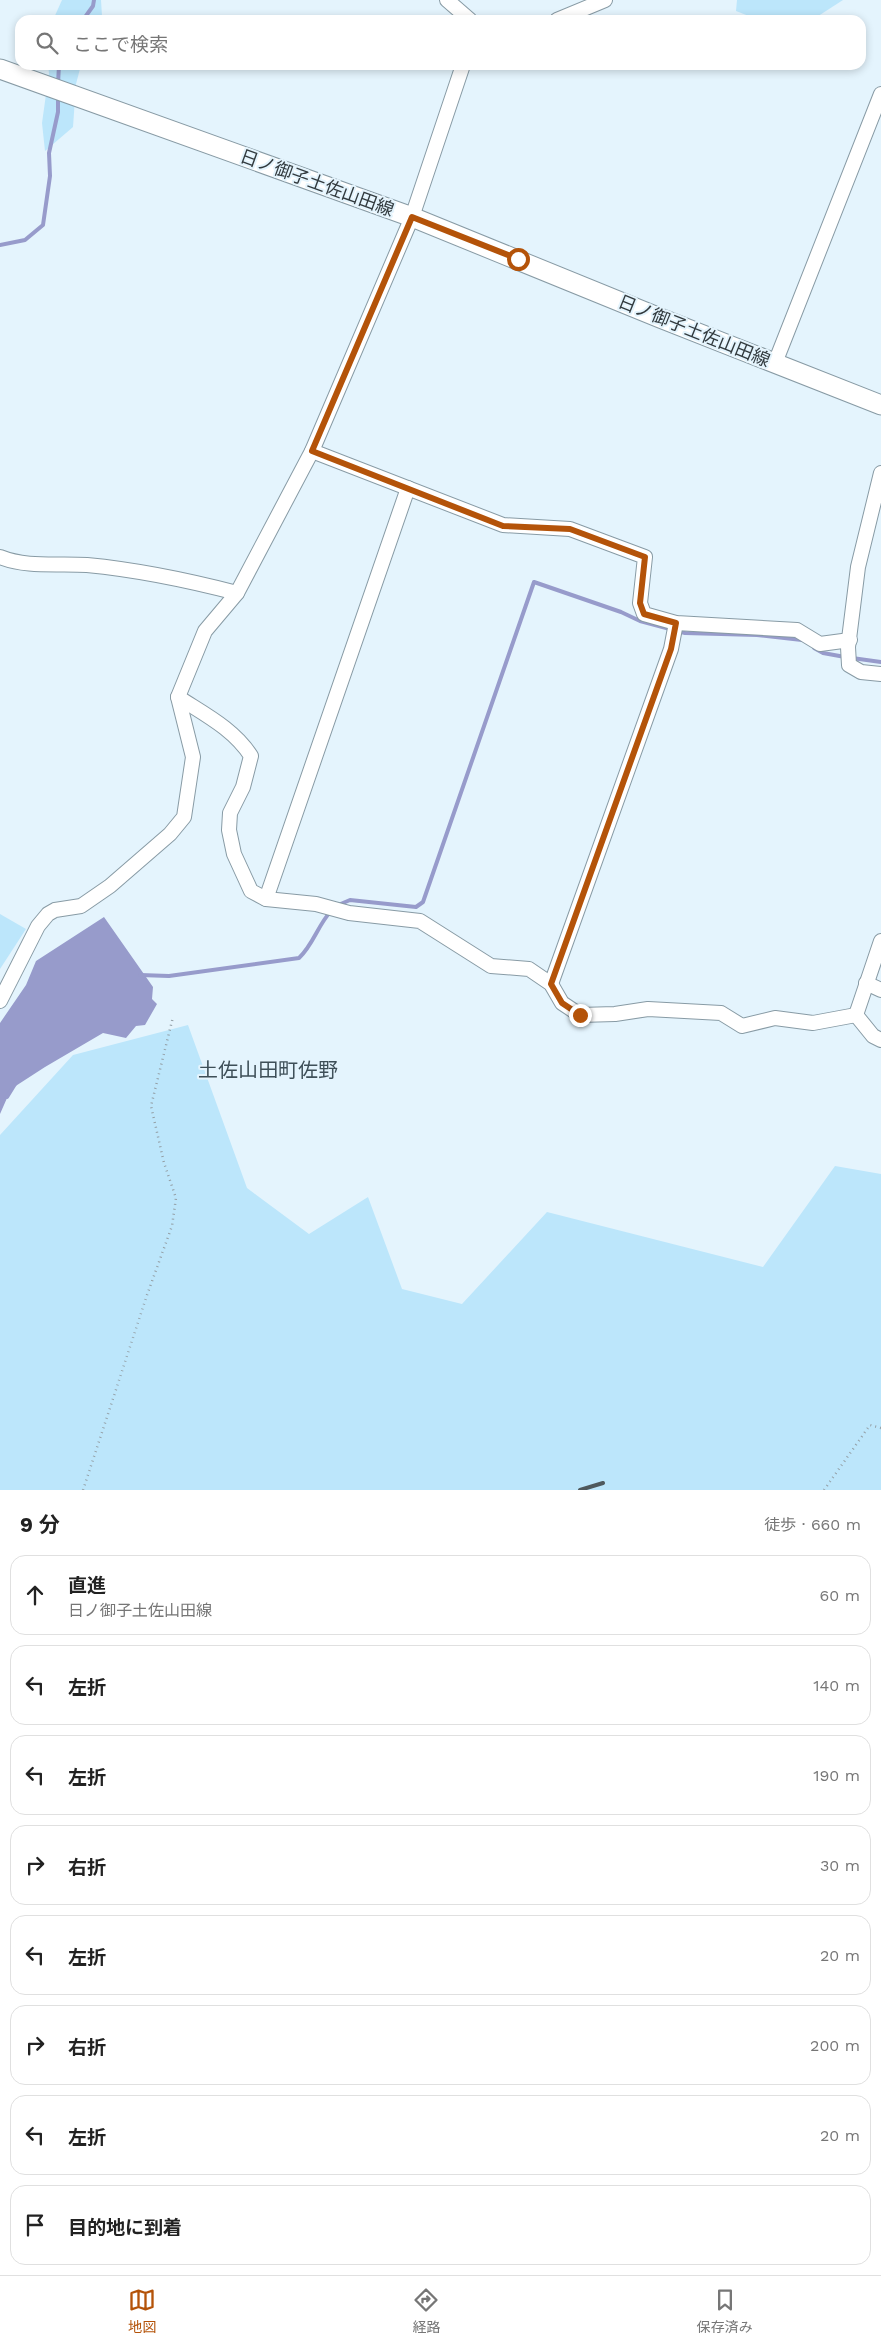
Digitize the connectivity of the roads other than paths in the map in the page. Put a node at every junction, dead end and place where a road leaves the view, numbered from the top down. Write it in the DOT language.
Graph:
graph roads {
  1 [pos="447,0"];
  2 [pos="605,0"];
  3 [pos="464,15"];
  4 [pos="569,15"];
  5 [pos="0,69"];
  6 [pos="461,70"];
  7 [pos="881,94"];
  8 [pos="412,217"];
  9 [pos="776,363"];
  10 [pos="881,405"];
  11 [pos="312,451"];
  12 [pos="881,473"];
  13 [pos="408,488"];
  14 [pos="0,557"];
  15 [pos="237,593"];
  16 [pos="676,623"];
  17 [pos="849,644"];
  18 [pos="881,674"];
  19 [pos="178,697"];
  20 [pos="266,899"];
  21 [pos="881,941"];
  22 [pos="866,983"];
  23 [pos="551,984"];
  24 [pos="881,990"];
  25 [pos="0,1001"];
  26 [pos="856,1015"];
  27 [pos="881,1040"];
  1 -- 3 [label="street"];
  2 -- 4 [label="street"];
  5 -- 8 [label="main road, 日ノ御子土佐山田線"];
  6 -- 8 [label="street"];
  7 -- 9 [label="street"];
  8 -- 9 [label="main road, 日ノ御子土佐山田線"];
  8 -- 11 [label="street"];
  9 -- 10 [label="main road, 日ノ御子土佐山田線"];
  11 -- 13 [label="street"];
  11 -- 15 [label="street"];
  12 -- 17 [label="street"];
  13 -- 16 [label="street"];
  13 -- 20 [label="street"];
  14 -- 15 [label="street"];
  15 -- 19 [label="street"];
  16 -- 17 [label="street"];
  16 -- 23 [label="street"];
  17 -- 18 [label="street"];
  19 -- 20 [label="street"];
  19 -- 25 [label="street"];
  20 -- 23 [label="street"];
  21 -- 22 [label="street"];
  22 -- 24 [label="street"];
  22 -- 26 [label="street"];
  23 -- 26 [label="street"];
  26 -- 27 [label="street"];
}
